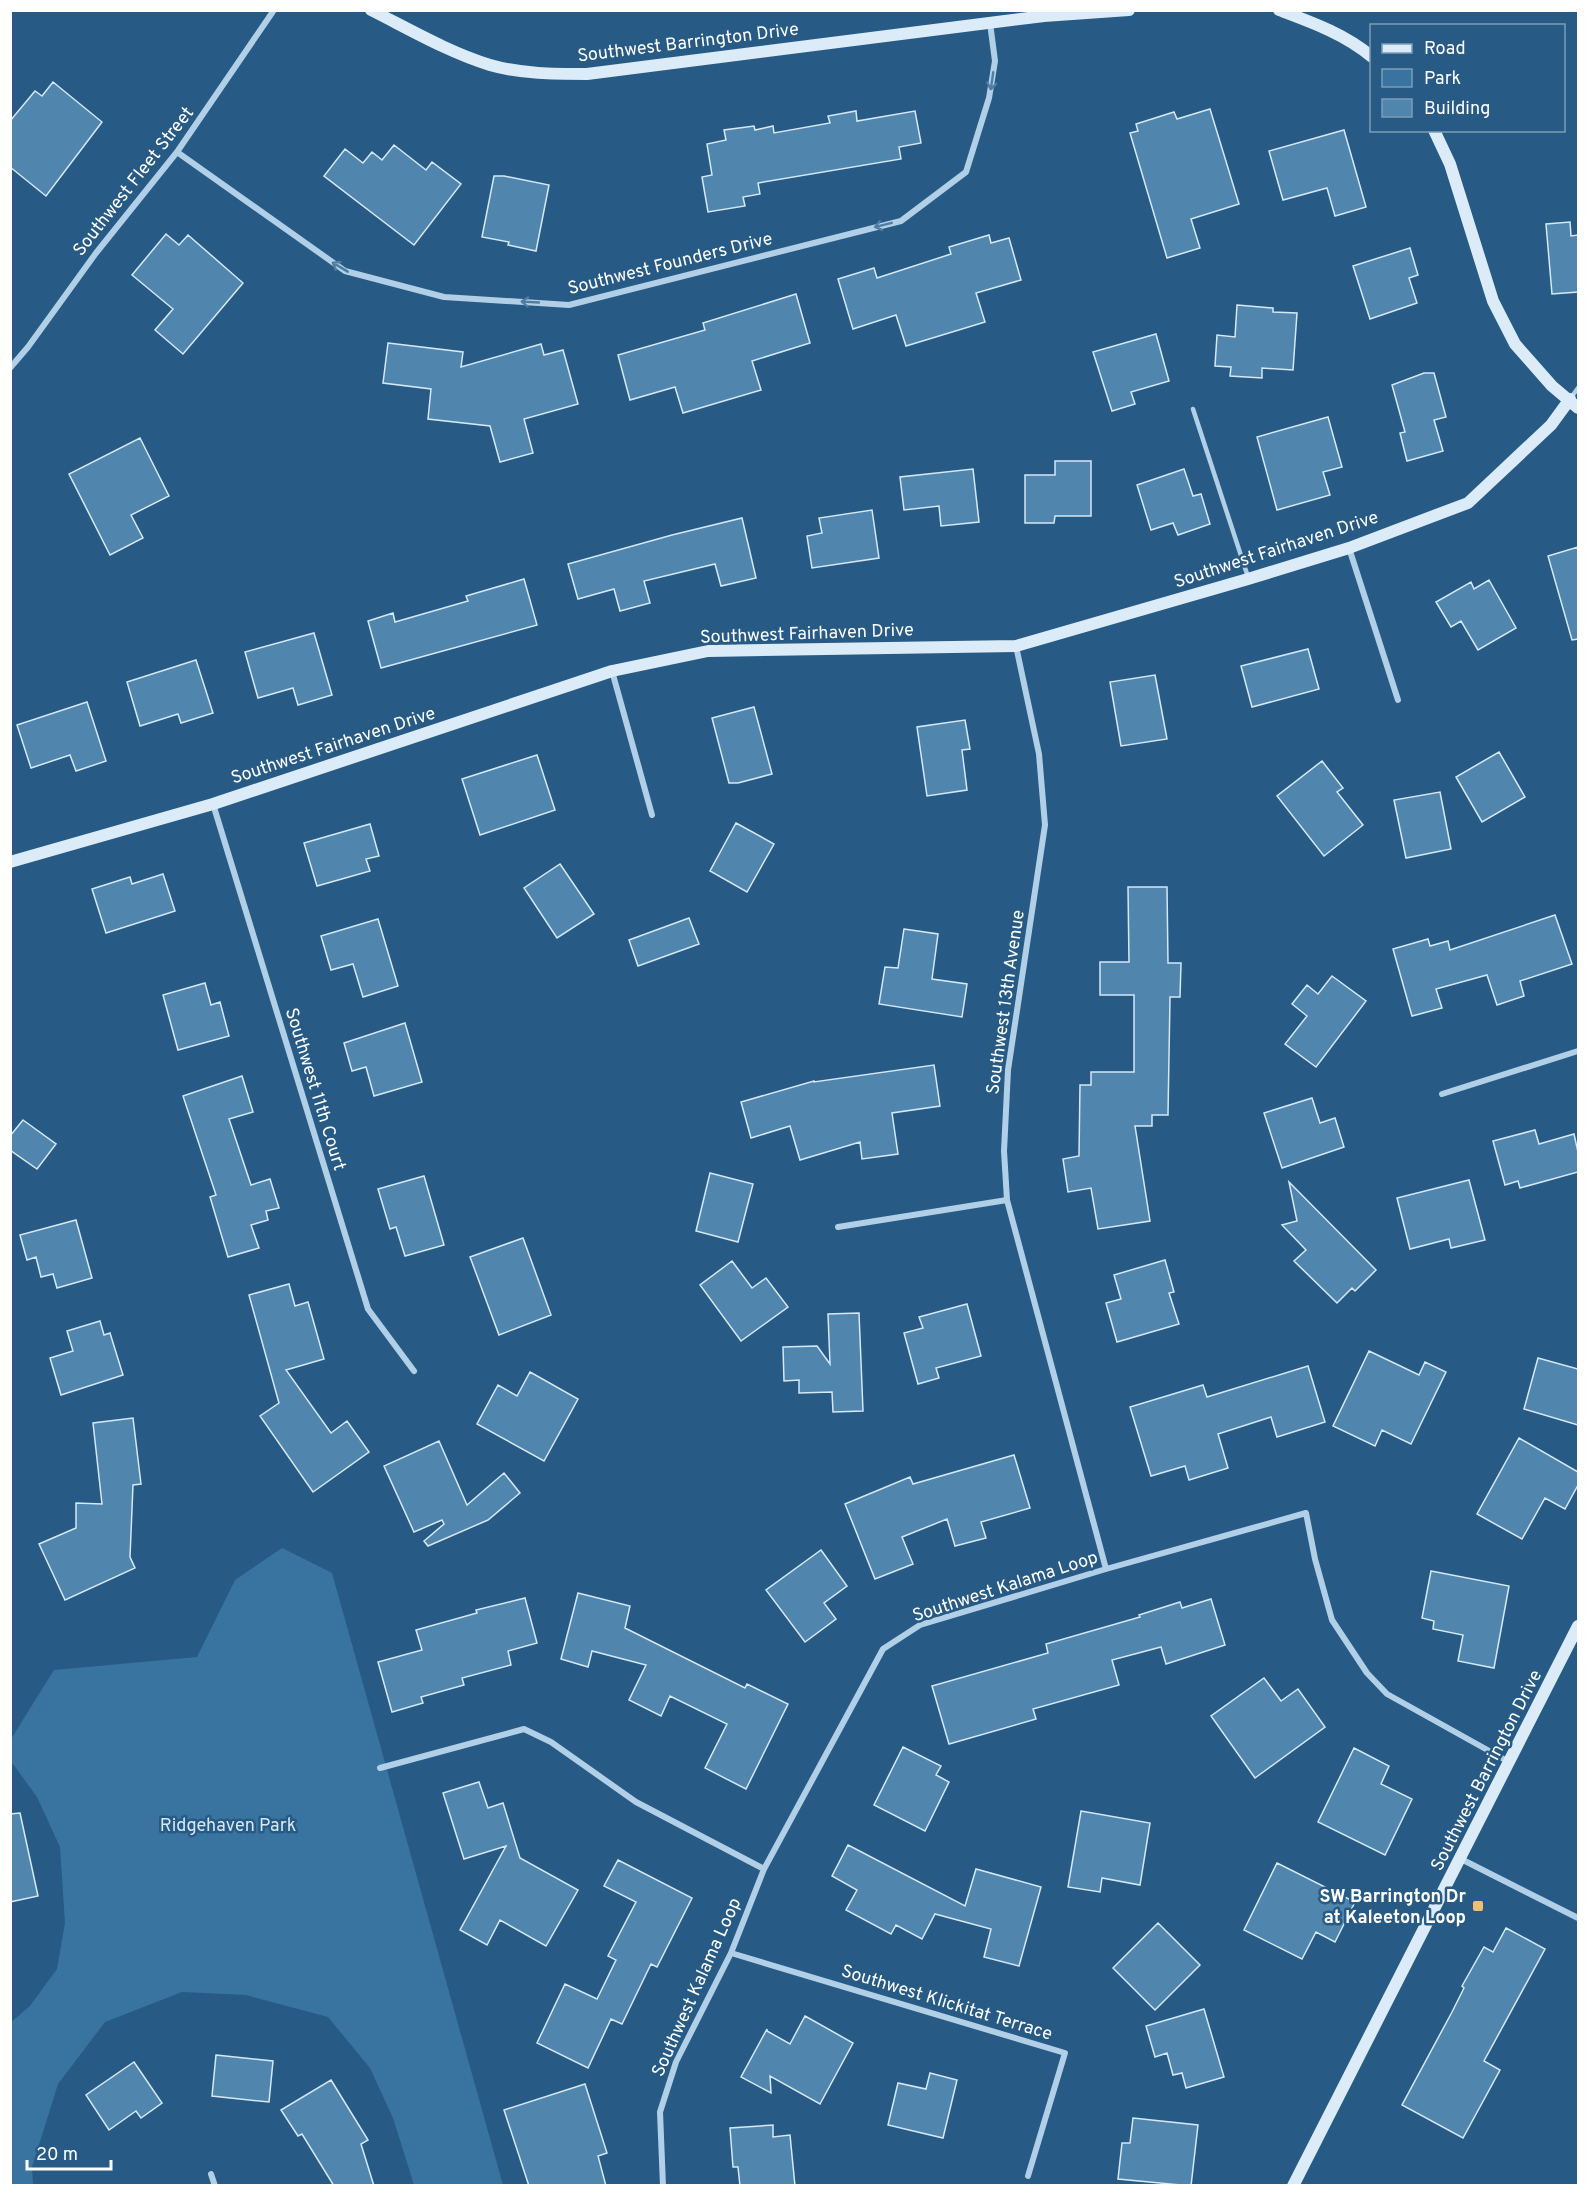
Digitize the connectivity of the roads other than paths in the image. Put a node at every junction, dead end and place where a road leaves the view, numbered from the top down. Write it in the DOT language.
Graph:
graph roads {
  1 [pos="274,10"];
  2 [pos="371,10"];
  3 [pos="1129,10"];
  4 [pos="1279,10"];
  5 [pos="990,22"];
  6 [pos="1370,56"];
  7 [pos="1435,132"];
  8 [pos="177,152"];
  9 [pos="10,368"];
  10 [pos="1578,388"];
  11 [pos="1574,404"];
  12 [pos="1193,409"];
  13 [pos="1349,548"];
  14 [pos="1248,579"];
  15 [pos="1016,646"];
  16 [pos="612,671"];
  17 [pos="1398,700"];
  18 [pos="213,804"];
  19 [pos="652,815"];
  20 [pos="10,862"];
  21 [pos="1578,1051"];
  22 [pos="1442,1094"];
  23 [pos="1007,1200"];
  24 [pos="838,1227"];
  25 [pos="414,1371"];
  26 [pos="1106,1569"];
  27 [pos="1578,1626"];
  28 [pos="1510,1762"];
  29 [pos="380,1768"];
  30 [pos="1461,1859"];
  31 [pos="764,1869"];
  32 [pos="1578,1918"];
  33 [pos="731,1953"];
  34 [pos="211,2174"];
  35 [pos="1028,2176"];
  36 [pos="215,2186"];
  37 [pos="663,2186"];
  38 [pos="1293,2186"];
  1 -- 8 [label="street, Southwest Fleet Street"];
  2 -- 5 [label="street, Southwest Barrington Drive"];
  3 -- 5 [label="street, Southwest Barrington Drive"];
  4 -- 6 [label="street"];
  5 -- 8 [label="street, Southwest Founders Drive, one-way"];
  7 -- 11 [label="street"];
  8 -- 9 [label="street, Southwest Fleet Street"];
  10 -- 11 [label="lane"];
  11 -- 13 [label="street, Southwest Fairhaven Drive"];
  12 -- 14 [label="lane"];
  13 -- 14 [label="street, Southwest Fairhaven Drive"];
  13 -- 17 [label="street"];
  14 -- 15 [label="street, Southwest Fairhaven Drive"];
  15 -- 16 [label="street, Southwest Fairhaven Drive"];
  15 -- 23 [label="street, Southwest 13th Avenue"];
  16 -- 18 [label="street, Southwest Fairhaven Drive"];
  16 -- 19 [label="street"];
  18 -- 20 [label="street, Southwest Fairhaven Drive"];
  18 -- 25 [label="street, Southwest 11th Court"];
  21 -- 22 [label="street"];
  23 -- 24 [label="street"];
  23 -- 26 [label="street, Southwest 13th Avenue"];
  26 -- 28 [label="street, Southwest Kalama Loop"];
  26 -- 31 [label="street, Southwest Kalama Loop"];
  27 -- 28 [label="street, Southwest Barrington Drive"];
  28 -- 30 [label="street, Southwest Barrington Drive"];
  29 -- 31 [label="street"];
  30 -- 32 [label="street"];
  30 -- 38 [label="street, Southwest Barrington Drive"];
  31 -- 33 [label="street, Southwest Kalama Loop"];
  33 -- 35 [label="street, Southwest Klickitat Terrace"];
  33 -- 37 [label="street, Southwest Kalama Loop"];
  34 -- 36 [label="street"];
}
